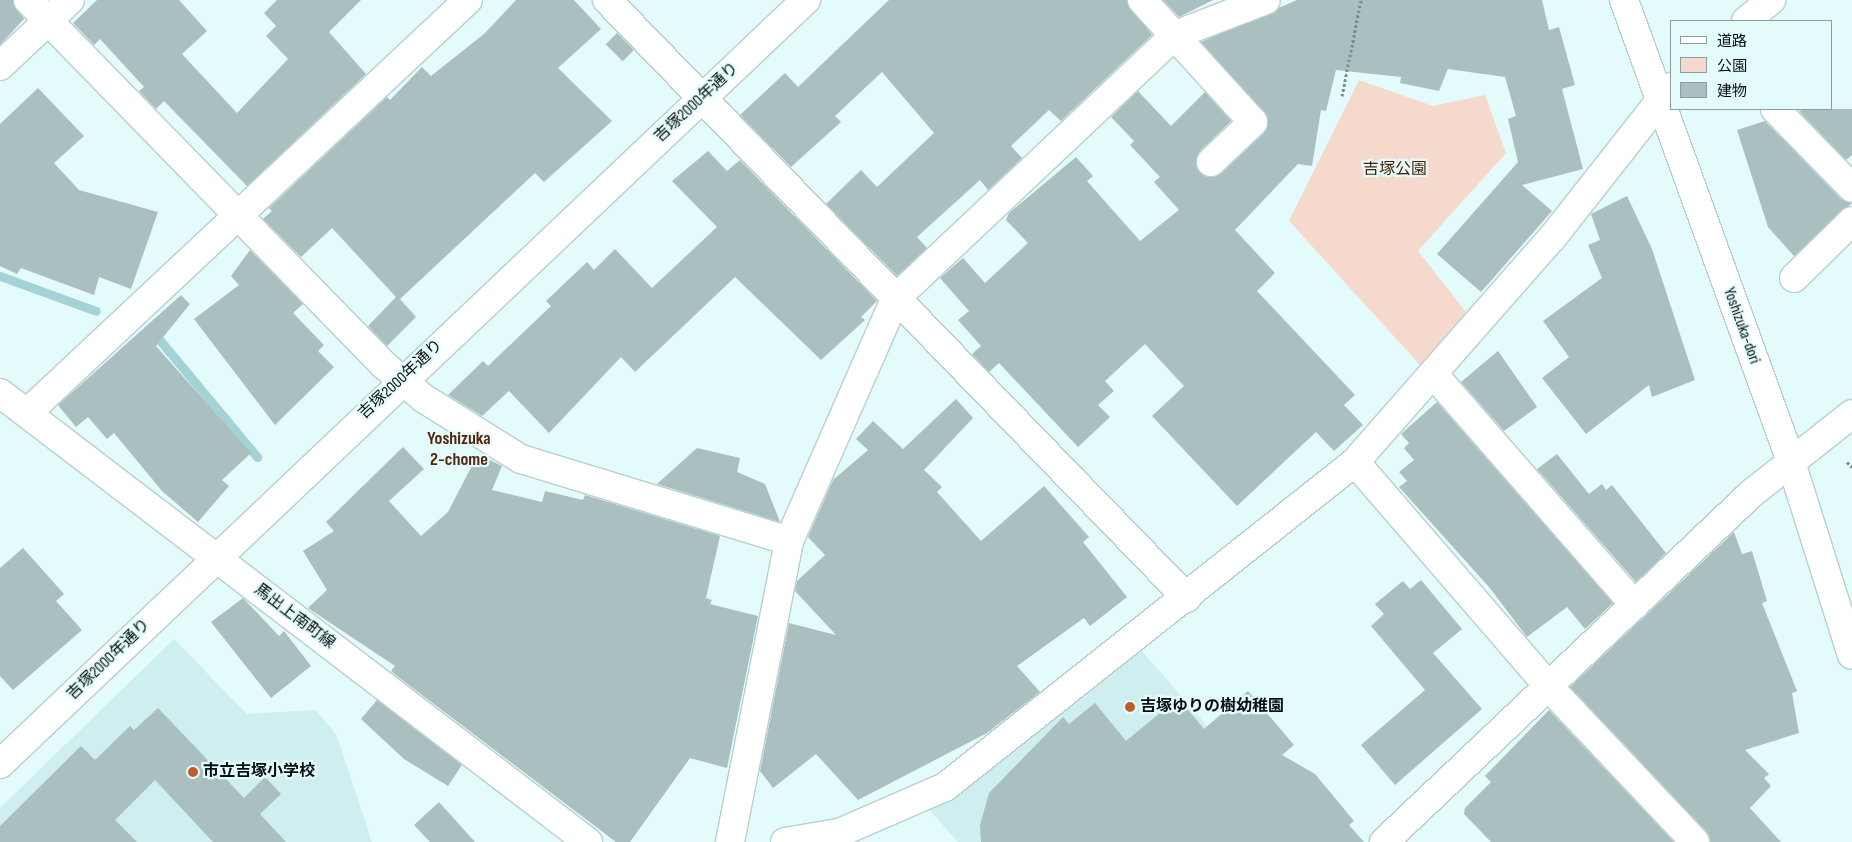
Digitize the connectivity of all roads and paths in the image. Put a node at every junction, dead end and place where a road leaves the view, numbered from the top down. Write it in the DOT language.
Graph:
graph roads {
  1 [pos="28,0"];
  2 [pos="70,0"];
  3 [pos="468,0"];
  4 [pos="607,0"];
  5 [pos="806,0"];
  6 [pos="1142,0"];
  7 [pos="1266,0"];
  8 [pos="1361,0"];
  9 [pos="1624,0"];
  10 [pos="1771,0"];
  11 [pos="1747,20"];
  12 [pos="48,21"];
  13 [pos="1175,35"];
  14 [pos="0,66"];
  15 [pos="1664,93"];
  16 [pos="1342,96"];
  17 [pos="702,99"];
  18 [pos="1776,110"];
  19 [pos="1211,162"];
  20 [pos="1852,188"];
  21 [pos="239,212"];
  22 [pos="1852,221"];
  23 [pos="1794,278"];
  24 [pos="896,299"];
  25 [pos="1435,376"];
  26 [pos="401,381"];
  27 [pos="0,393"];
  28 [pos="27,412"];
  29 [pos="1852,414"];
  30 [pos="1355,462"];
  31 [pos="1791,462"];
  32 [pos="1847,462"];
  33 [pos="1852,467"];
  34 [pos="789,542"];
  35 [pos="216,557"];
  36 [pos="1187,598"];
  37 [pos="1635,605"];
  38 [pos="1852,655"];
  39 [pos="1549,687"];
  40 [pos="0,764"];
  41 [pos="588,842"];
  42 [pos="730,842"];
  43 [pos="785,842"];
  44 [pos="1384,842"];
  45 [pos="1695,842"];
  1 -- 12 [label="street"];
  2 -- 12 [label="street"];
  3 -- 21 [label="street"];
  4 -- 17 [label="street"];
  5 -- 17 [label="street, 吉塚2000年通り"];
  6 -- 13 [label="street"];
  7 -- 13 [label="street"];
  8 -- 16 [label="path"];
  9 -- 15 [label="street, Yoshizuka-dori"];
  10 -- 11 [label="street"];
  12 -- 14 [label="street"];
  12 -- 21 [label="street"];
  13 -- 19 [label="street"];
  13 -- 24 [label="street"];
  15 -- 25 [label="street"];
  15 -- 31 [label="street, Yoshizuka-dori"];
  17 -- 24 [label="street"];
  17 -- 26 [label="street, 吉塚2000年通り"];
  18 -- 20 [label="street"];
  21 -- 26 [label="street"];
  21 -- 28 [label="street"];
  22 -- 23 [label="street"];
  24 -- 34 [label="street"];
  24 -- 36 [label="street"];
  25 -- 30 [label="street"];
  25 -- 37 [label="street"];
  26 -- 34 [label="street"];
  26 -- 35 [label="street, 吉塚2000年通り"];
  27 -- 28 [label="street, 馬出上南町線"];
  28 -- 35 [label="street, 馬出上南町線"];
  29 -- 31 [label="street"];
  30 -- 36 [label="street"];
  30 -- 39 [label="street"];
  31 -- 37 [label="street"];
  31 -- 38 [label="street, Yoshizuka-dori"];
  32 -- 33 [label="path"];
  34 -- 42 [label="street"];
  35 -- 40 [label="street, 吉塚2000年通り"];
  35 -- 41 [label="street, 馬出上南町線"];
  36 -- 43 [label="street"];
  37 -- 39 [label="street"];
  39 -- 44 [label="street"];
  39 -- 45 [label="street"];
}
